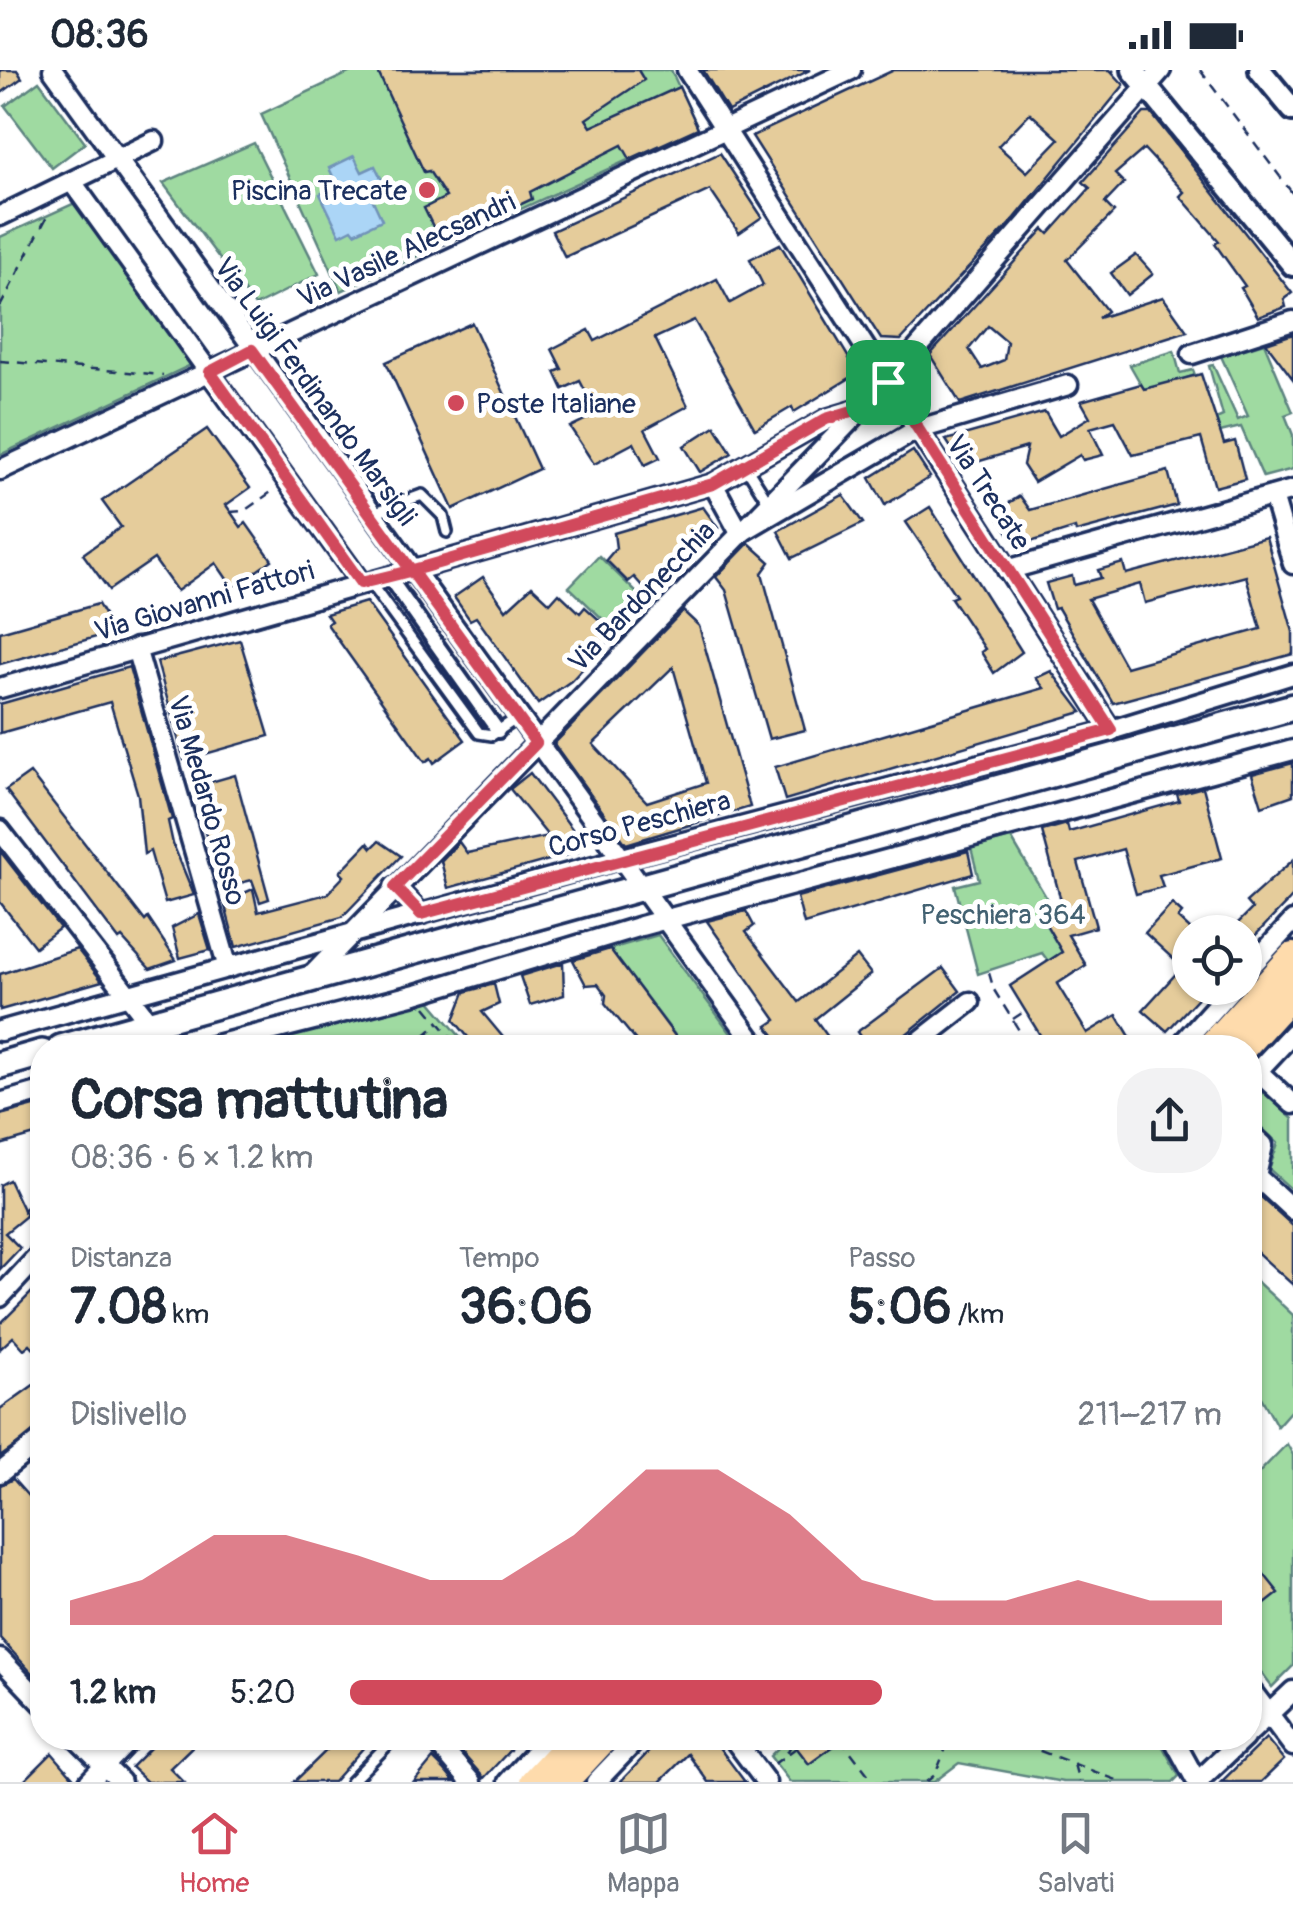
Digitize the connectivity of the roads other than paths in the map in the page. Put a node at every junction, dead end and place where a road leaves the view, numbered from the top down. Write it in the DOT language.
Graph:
graph roads {
  1 [pos="53,70"];
  2 [pos="687,70"];
  3 [pos="851,70"];
  4 [pos="1263,72"];
  5 [pos="1147,75"];
  6 [pos="1293,110"];
  7 [pos="727,130"];
  8 [pos="154,141"];
  9 [pos="116,160"];
  10 [pos="67,185"];
  11 [pos="0,216"];
  12 [pos="1293,265"];
  13 [pos="1293,321"];
  14 [pos="252,350"];
  15 [pos="1192,354"];
  16 [pos="204,375"];
  17 [pos="888,382"];
  18 [pos="1068,386"];
  19 [pos="862,408"];
  20 [pos="916,430"];
  21 [pos="745,465"];
  22 [pos="0,470"];
  23 [pos="713,484"];
  24 [pos="1293,490"];
  25 [pos="1272,496"];
  26 [pos="769,503"];
  27 [pos="370,514"];
  28 [pos="447,532"];
  29 [pos="740,532"];
  30 [pos="1293,564"];
  31 [pos="411,570"];
  32 [pos="1008,570"];
  33 [pos="388,576"];
  34 [pos="365,582"];
  35 [pos="136,648"];
  36 [pos="1293,674"];
  37 [pos="0,688"];
  38 [pos="1293,708"];
  39 [pos="517,718"];
  40 [pos="498,730"];
  41 [pos="1111,730"];
  42 [pos="536,743"];
  43 [pos="1293,750"];
  44 [pos="0,830"];
  45 [pos="620,859"];
  46 [pos="395,887"];
  47 [pos="642,890"];
  48 [pos="421,914"];
  49 [pos="664,920"];
  50 [pos="1293,920"];
  51 [pos="348,935"];
  52 [pos="1262,955"];
  53 [pos="1293,957"];
  54 [pos="228,968"];
  55 [pos="311,976"];
  56 [pos="1293,992"];
  57 [pos="130,997"];
  58 [pos="970,1002"];
  59 [pos="1217,1005"];
  60 [pos="149,1022"];
  61 [pos="0,1030"];
  62 [pos="1293,1033"];
  63 [pos="104,1035"];
  64 [pos="269,1035"];
  65 [pos="748,1035"];
  66 [pos="928,1035"];
  67 [pos="1190,1035"];
  68 [pos="1222,1035"];
  69 [pos="1262,1045"];
  70 [pos="30,1056"];
  71 [pos="1262,1057"];
  72 [pos="0,1065"];
  73 [pos="1262,1077"];
  74 [pos="30,1094"];
  75 [pos="0,1103"];
  76 [pos="1293,1104"];
  77 [pos="1262,1182"];
  78 [pos="1293,1210"];
  79 [pos="30,1268"];
  80 [pos="0,1297"];
  81 [pos="30,1449"];
  82 [pos="0,1473"];
  83 [pos="0,1659"];
  84 [pos="30,1690"];
  85 [pos="1293,1690"];
  86 [pos="1262,1705"];
  87 [pos="1269,1714"];
  88 [pos="1262,1721"];
  89 [pos="1293,1746"];
  90 [pos="88,1750"];
  91 [pos="120,1750"];
  92 [pos="382,1750"];
  93 [pos="443,1750"];
  94 [pos="537,1750"];
  95 [pos="564,1750"];
  96 [pos="593,1750"];
  97 [pos="627,1750"];
  98 [pos="742,1750"];
  99 [pos="1180,1750"];
  100 [pos="1231,1750"];
  101 [pos="104,1766"];
  102 [pos="763,1778"];
  103 [pos="89,1782"];
  104 [pos="121,1782"];
  105 [pos="351,1782"];
  106 [pos="471,1782"];
  107 [pos="508,1782"];
  108 [pos="534,1782"];
  109 [pos="563,1782"];
  110 [pos="596,1782"];
  111 [pos="1197,1782"];
  1 -- 9 [label="street, Via Luigi Ferdinando Marsigli"];
  2 -- 7 [label="street, Via Trecate"];
  3 -- 7 [label="street"];
  4 -- 6 [label="street"];
  5 -- 12 [label="street"];
  5 -- 17 [label="street, Via Bardonecchia"];
  7 -- 14 [label="street, Via Vasile Alecsandri"];
  7 -- 17 [label="street, Via Trecate"];
  8 -- 9 [label="street"];
  9 -- 10 [label="street"];
  9 -- 14 [label="street, Via Luigi Ferdinando Marsigli"];
  10 -- 11 [label="street"];
  10 -- 16 [label="street"];
  13 -- 15 [label="street"];
  14 -- 16 [label="street, Via Vasile Alecsandri"];
  14 -- 27 [label="street, Via Luigi Ferdinando Marsigli"];
  16 -- 22 [label="street, Via Vasile Alecsandri"];
  16 -- 34 [label="street"];
  17 -- 19 [label="street, Via Bardonecchia"];
  17 -- 20 [label="street, Via Trecate"];
  18 -- 20 [label="street"];
  19 -- 21 [label="street, Via Giovanni Fattori"];
  19 -- 26 [label="street, Via Bardonecchia"];
  20 -- 29 [label="street"];
  20 -- 32 [label="street, Via Trecate"];
  21 -- 23 [label="street, Via Giovanni Fattori"];
  21 -- 26 [label="lane"];
  23 -- 29 [label="street"];
  23 -- 31 [label="street, Via Giovanni Fattori"];
  24 -- 25 [label="street"];
  25 -- 30 [label="street"];
  25 -- 32 [label="street"];
  26 -- 29 [label="street, Via Bardonecchia"];
  27 -- 28 [label="lane"];
  27 -- 31 [label="street, Via Luigi Ferdinando Marsigli"];
  29 -- 42 [label="street, Via Bardonecchia"];
  31 -- 33 [label="street, Via Giovanni Fattori"];
  31 -- 39 [label="street, Via Luigi Ferdinando Marsigli"];
  32 -- 41 [label="street, Via Trecate"];
  33 -- 34 [label="street, Via Giovanni Fattori"];
  33 -- 40 [label="street"];
  34 -- 35 [label="street, Via Giovanni Fattori"];
  34 -- 40 [label="lane"];
  35 -- 37 [label="street, Via Giovanni Fattori"];
  35 -- 54 [label="street, Via Medardo Rosso"];
  36 -- 41 [label="street, Corso Peschiera"];
  38 -- 47 [label="main road"];
  39 -- 40 [label="lane"];
  39 -- 42 [label="street, Via Luigi Ferdinando Marsigli"];
  41 -- 45 [label="street, Corso Peschiera"];
  42 -- 45 [label="street, Via Luigi Ferdinando Marsigli"];
  42 -- 46 [label="street, Via Bardonecchia"];
  43 -- 49 [label="street"];
  44 -- 57 [label="street"];
  45 -- 47 [label="street, Via Luigi Ferdinando Marsigli"];
  45 -- 48 [label="street, Corso Peschiera"];
  46 -- 48 [label="street"];
  46 -- 51 [label="street, Via Bardonecchia"];
  47 -- 49 [label="street, Via Luigi Ferdinando Marsigli"];
  47 -- 55 [label="main road"];
  48 -- 51 [label="street, Corso Peschiera"];
  49 -- 64 [label="street"];
  49 -- 65 [label="street, Via Luigi Ferdinando Marsigli"];
  50 -- 52 [label="street"];
  51 -- 54 [label="street, Corso Peschiera"];
  51 -- 55 [label="street, Via Bardonecchia"];
  53 -- 68 [label="main road"];
  54 -- 57 [label="street, Corso Peschiera"];
  55 -- 60 [label="main road"];
  56 -- 69 [label="main road"];
  57 -- 60 [label="street"];
  57 -- 61 [label="street, Corso Peschiera"];
  58 -- 66 [label="street"];
  59 -- 67 [label="street"];
  60 -- 63 [label="main road"];
  62 -- 71 [label="street"];
  70 -- 72 [label="main road"];
  73 -- 76 [label="street"];
  74 -- 75 [label="street"];
  77 -- 78 [label="street"];
  79 -- 80 [label="street"];
  81 -- 82 [label="street"];
  83 -- 84 [label="street"];
  85 -- 87 [label="street"];
  86 -- 87 [label="street"];
  87 -- 88 [label="street"];
  87 -- 89 [label="street"];
  90 -- 101 [label="street"];
  91 -- 101 [label="street"];
  92 -- 105 [label="lane"];
  93 -- 106 [label="street"];
  94 -- 107 [label="street"];
  95 -- 108 [label="main road"];
  96 -- 109 [label="main road"];
  97 -- 110 [label="street"];
  98 -- 102 [label="street"];
  99 -- 111 [label="street"];
  100 -- 111 [label="street"];
  101 -- 103 [label="street"];
  101 -- 104 [label="street"];
}
